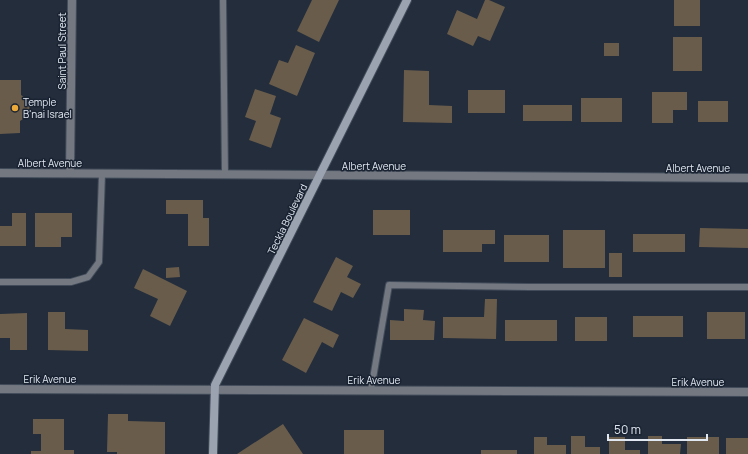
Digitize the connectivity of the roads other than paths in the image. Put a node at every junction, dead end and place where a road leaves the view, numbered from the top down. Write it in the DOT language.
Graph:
graph roads {
  1 [pos="72,0"];
  2 [pos="223,0"];
  3 [pos="407,0"];
  4 [pos="0,173"];
  5 [pos="70,174"];
  6 [pos="102,174"];
  7 [pos="225,175"];
  8 [pos="320,175"];
  9 [pos="748,178"];
  10 [pos="0,282"];
  11 [pos="748,287"];
  12 [pos="0,389"];
  13 [pos="214,389"];
  14 [pos="371,390"];
  15 [pos="748,392"];
  16 [pos="213,454"];
  1 -- 5 [label="street, Saint Paul Street"];
  2 -- 7 [label="lane"];
  3 -- 8 [label="main road, Teckla Boulevard"];
  4 -- 5 [label="street, Albert Avenue"];
  5 -- 6 [label="street, Albert Avenue"];
  6 -- 7 [label="street, Albert Avenue"];
  6 -- 10 [label="lane"];
  7 -- 8 [label="street, Albert Avenue"];
  8 -- 9 [label="street, Albert Avenue"];
  8 -- 13 [label="main road, Teckla Boulevard"];
  11 -- 14 [label="lane"];
  12 -- 13 [label="street, Erik Avenue"];
  13 -- 14 [label="street, Erik Avenue"];
  13 -- 16 [label="main road, Teckla Boulevard"];
  14 -- 15 [label="street, Erik Avenue"];
}
